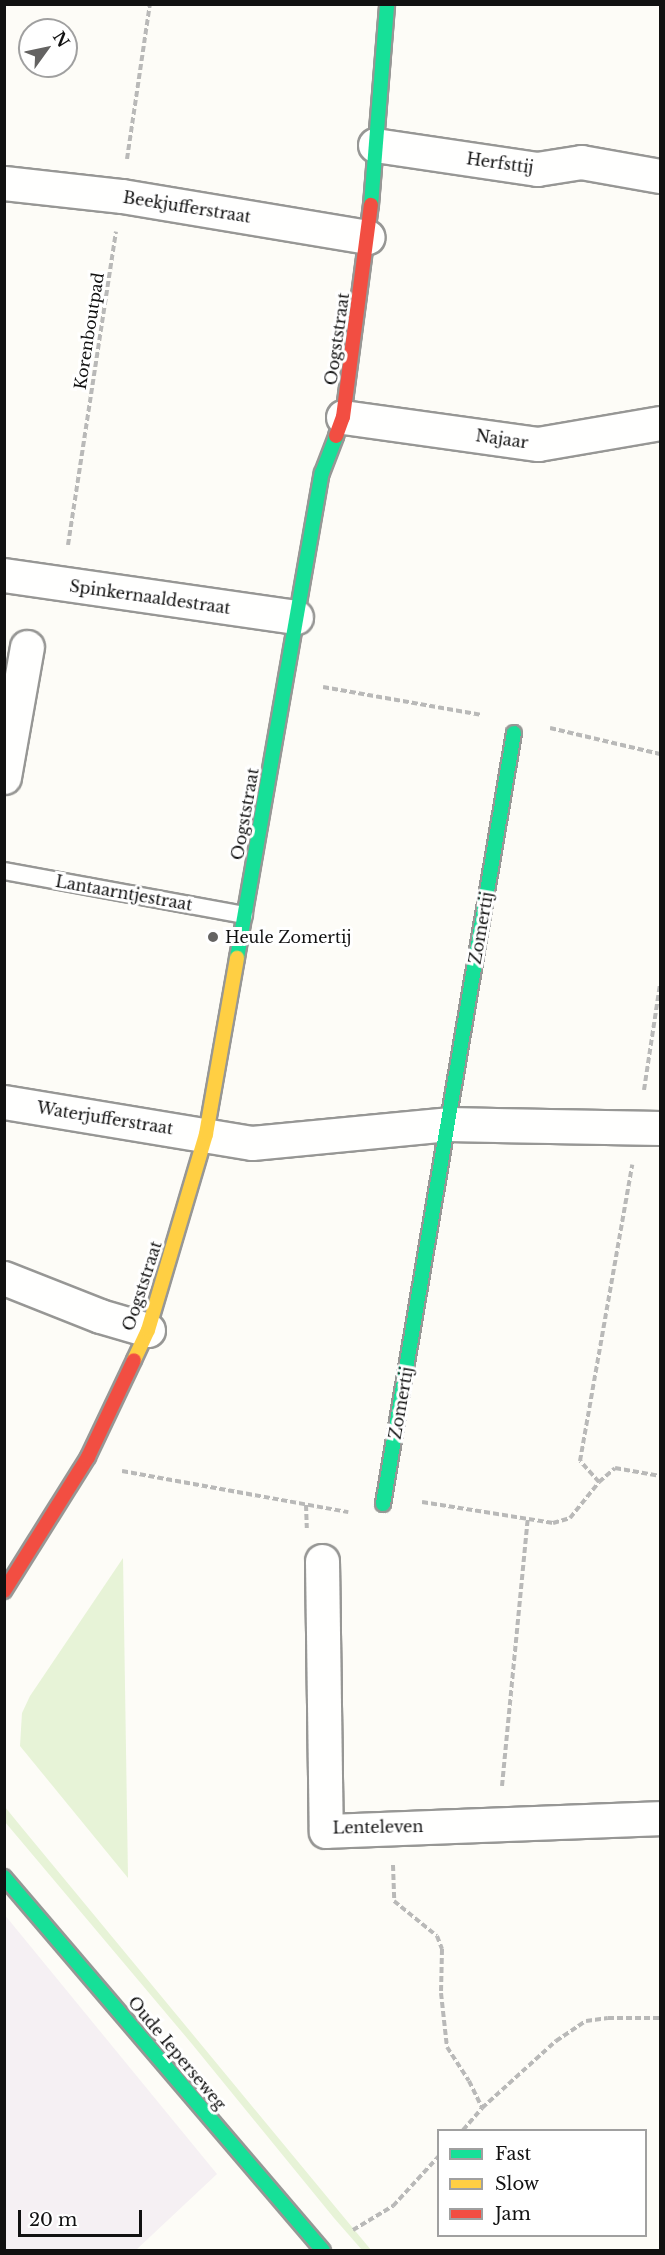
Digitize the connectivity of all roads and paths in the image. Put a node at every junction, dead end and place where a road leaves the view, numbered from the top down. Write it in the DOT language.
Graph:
graph roads {
  1 [pos="150,4"];
  2 [pos="387,4"];
  3 [pos="375,145"];
  4 [pos="660,176"];
  5 [pos="4,183"];
  6 [pos="122,196"];
  7 [pos="368,237"];
  8 [pos="343,417"];
  9 [pos="660,423"];
  10 [pos="4,575"];
  11 [pos="60,585"];
  12 [pos="296,617"];
  13 [pos="27,647"];
  14 [pos="286,680"];
  15 [pos="483,715"];
  16 [pos="542,726"];
  17 [pos="514,733"];
  18 [pos="660,754"];
  19 [pos="4,777"];
  20 [pos="4,871"];
  21 [pos="244,915"];
  22 [pos="660,984"];
  23 [pos="4,1102"];
  24 [pos="448,1124"];
  25 [pos="650,1127"];
  26 [pos="206,1134"];
  27 [pos="4,1278"];
  28 [pos="148,1330"];
  29 [pos="88,1457"];
  30 [pos="660,1476"];
  31 [pos="598,1482"];
  32 [pos="416,1500"];
  33 [pos="384,1504"];
  34 [pos="528,1518"];
  35 [pos="322,1561"];
  36 [pos="9,1574"];
  37 [pos="660,1818"];
  38 [pos="501,1824"];
  39 [pos="392,1828"];
  40 [pos="4,1877"];
  41 [pos="660,2018"];
  42 [pos="482,2108"];
  43 [pos="464,2129"];
  44 [pos="437,2158"];
  45 [pos="344,2237"];
  46 [pos="323,2250"];
  1 -- 6 [label="path, Korenboutpad"];
  2 -- 3 [label="street, Oogststraat"];
  3 -- 4 [label="street, Herfsttij"];
  3 -- 7 [label="street, Oogststraat"];
  5 -- 6 [label="street, Beekjufferstraat"];
  6 -- 7 [label="street, Beekjufferstraat"];
  6 -- 11 [label="path, Korenboutpad"];
  7 -- 8 [label="street, Oogststraat"];
  8 -- 9 [label="street, Najaar"];
  8 -- 12 [label="street, Oogststraat"];
  10 -- 11 [label="street, Spinkernaaldestraat"];
  11 -- 12 [label="street, Spinkernaaldestraat"];
  12 -- 14 [label="street, Oogststraat"];
  13 -- 19 [label="street"];
  14 -- 15 [label="path"];
  14 -- 21 [label="street, Oogststraat"];
  16 -- 18 [label="path"];
  17 -- 24 [label="street, Zomertij"];
  20 -- 21 [label="lane, Lantaarntjestraat"];
  21 -- 26 [label="street, Oogststraat"];
  22 -- 25 [label="path"];
  23 -- 26 [label="street, Waterjufferstraat"];
  24 -- 25 [label="street"];
  24 -- 26 [label="street"];
  24 -- 33 [label="street, Zomertij"];
  25 -- 31 [label="path"];
  26 -- 28 [label="street, Oogststraat"];
  27 -- 28 [label="street"];
  28 -- 29 [label="street, Oogststraat"];
  29 -- 33 [label="path"];
  29 -- 36 [label="street, Oogststraat"];
  30 -- 31 [label="path"];
  31 -- 34 [label="path"];
  32 -- 34 [label="path"];
  34 -- 38 [label="path"];
  35 -- 39 [label="street, Lenteleven"];
  37 -- 38 [label="street, Lenteleven"];
  38 -- 39 [label="street, Lenteleven"];
  39 -- 42 [label="path"];
  40 -- 46 [label="street, Oude Ieperseweg"];
  41 -- 42 [label="path"];
  42 -- 43 [label="path"];
  44 -- 45 [label="path"];
}
